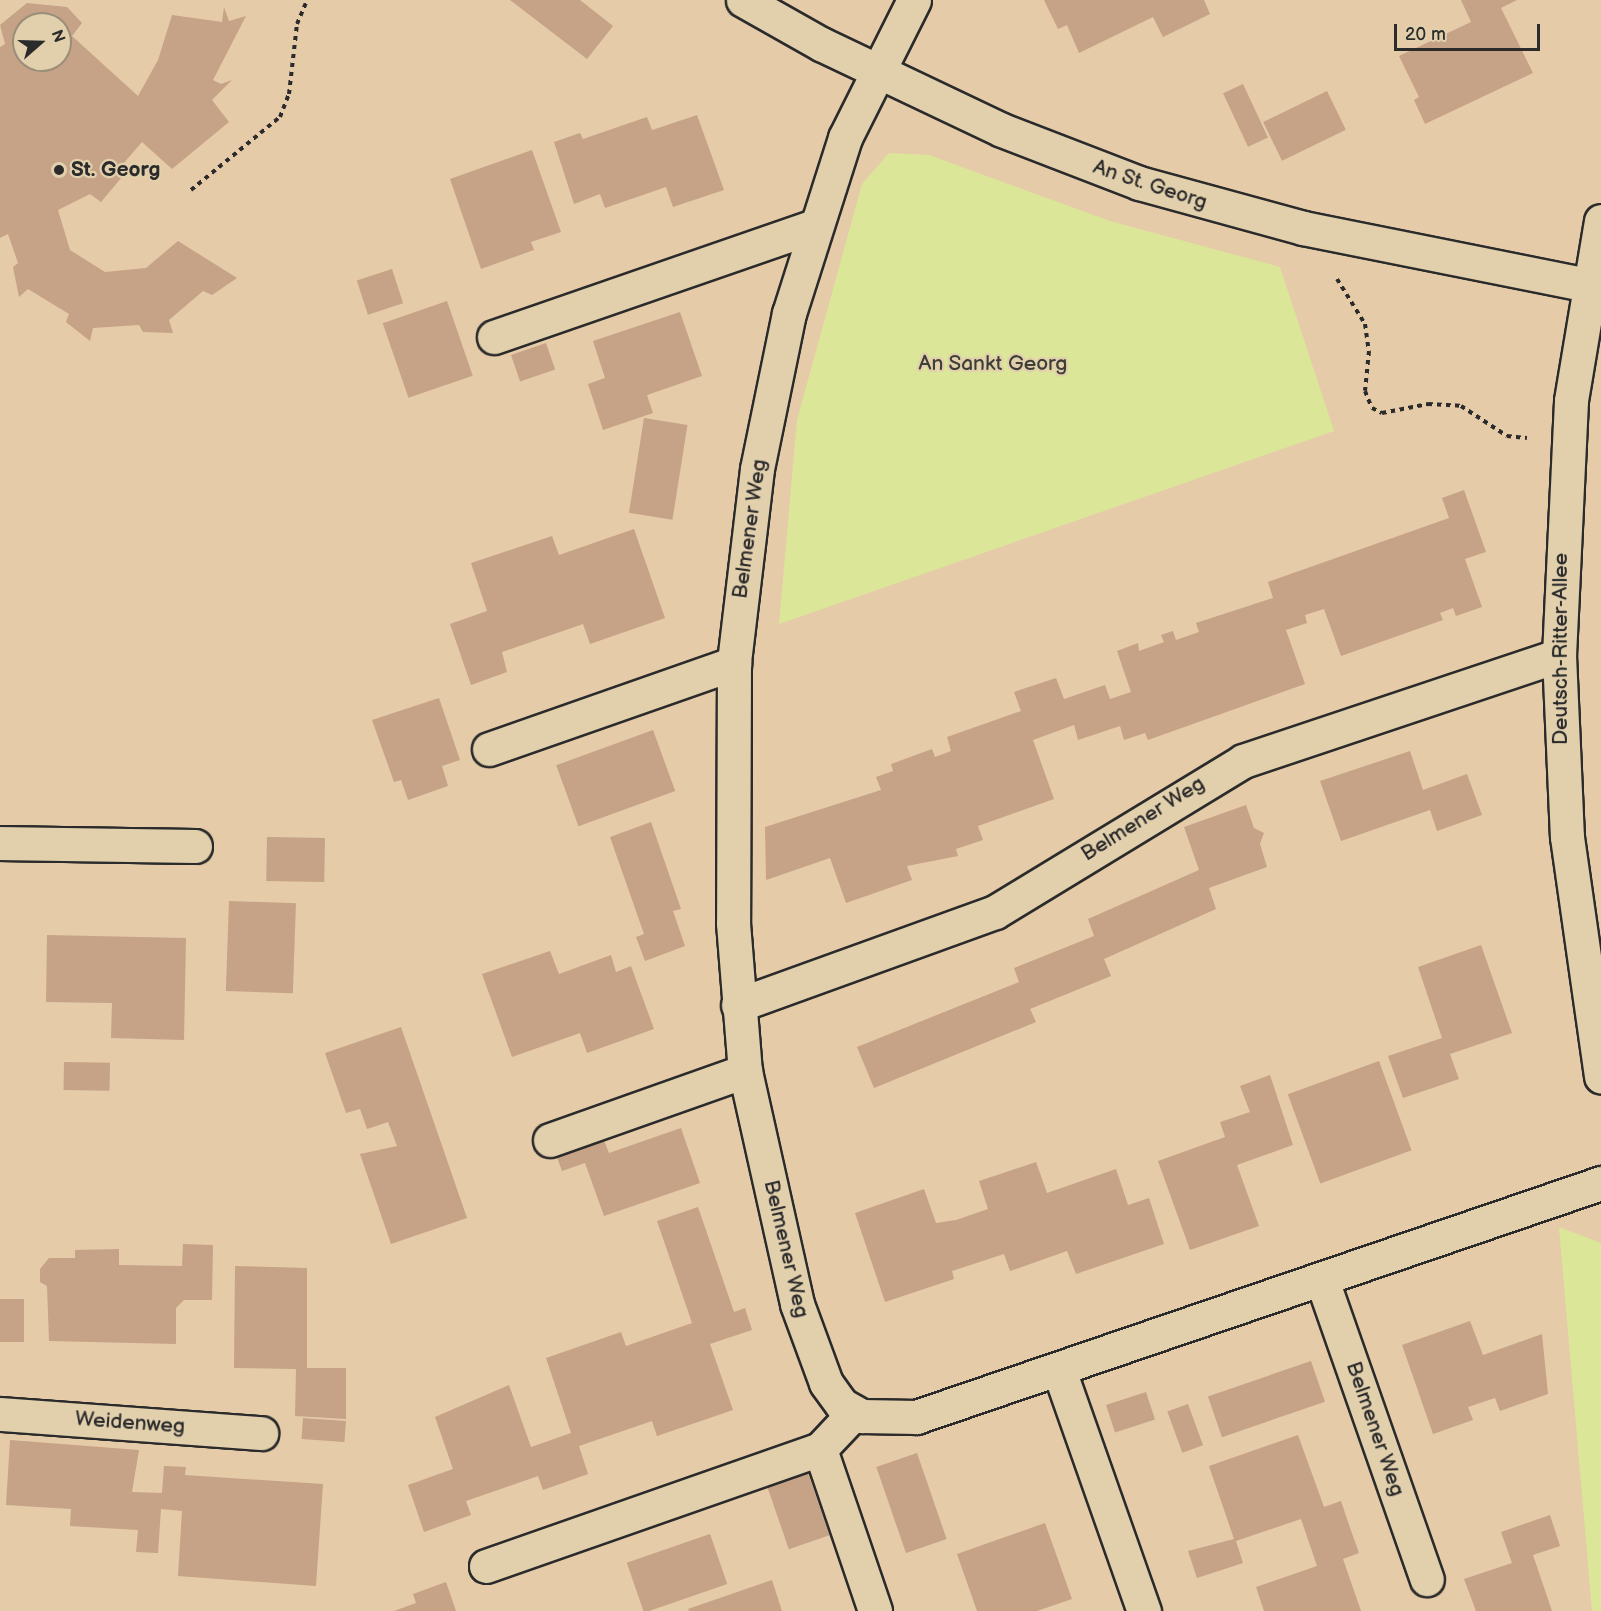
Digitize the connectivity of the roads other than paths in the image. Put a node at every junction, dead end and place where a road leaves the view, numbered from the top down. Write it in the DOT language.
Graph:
graph roads {
  1 [pos="743,0"];
  2 [pos="914,0"];
  3 [pos="875,70"];
  4 [pos="1601,221"];
  5 [pos="815,226"];
  6 [pos="1593,274"];
  7 [pos="494,337"];
  8 [pos="1559,655"];
  9 [pos="734,663"];
  10 [pos="489,749"];
  11 [pos="0,843"];
  12 [pos="195,846"];
  13 [pos="738,1005"];
  14 [pos="746,1071"];
  15 [pos="1601,1077"];
  16 [pos="550,1140"];
  17 [pos="1601,1183"];
  18 [pos="1322,1280"];
  19 [pos="1059,1370"];
  20 [pos="854,1413"];
  21 [pos="0,1414"];
  22 [pos="261,1432"];
  23 [pos="820,1449"];
  24 [pos="486,1566"];
  25 [pos="1428,1579"];
  26 [pos="875,1611"];
  27 [pos="1144,1611"];
  1 -- 3 [label="street, An St. Georg"];
  2 -- 3 [label="street, Belmener Weg"];
  3 -- 5 [label="street, Belmener Weg"];
  3 -- 6 [label="street, An St. Georg"];
  4 -- 6 [label="street, Deutsch-Ritter-Allee"];
  5 -- 7 [label="street"];
  5 -- 9 [label="street, Belmener Weg"];
  6 -- 8 [label="street, Deutsch-Ritter-Allee"];
  8 -- 13 [label="street, Belmener Weg"];
  8 -- 15 [label="street, Deutsch-Ritter-Allee"];
  9 -- 10 [label="street"];
  9 -- 13 [label="street, Belmener Weg"];
  11 -- 12 [label="street"];
  13 -- 14 [label="street, Belmener Weg"];
  14 -- 16 [label="street"];
  14 -- 20 [label="street, Belmener Weg"];
  17 -- 18 [label="street, Belmener Weg"];
  18 -- 19 [label="street, Belmener Weg"];
  18 -- 25 [label="street, Belmener Weg"];
  19 -- 20 [label="street, Belmener Weg"];
  19 -- 27 [label="street"];
  20 -- 23 [label="street"];
  21 -- 22 [label="street, Weidenweg"];
  23 -- 24 [label="street"];
  23 -- 26 [label="street"];
}
